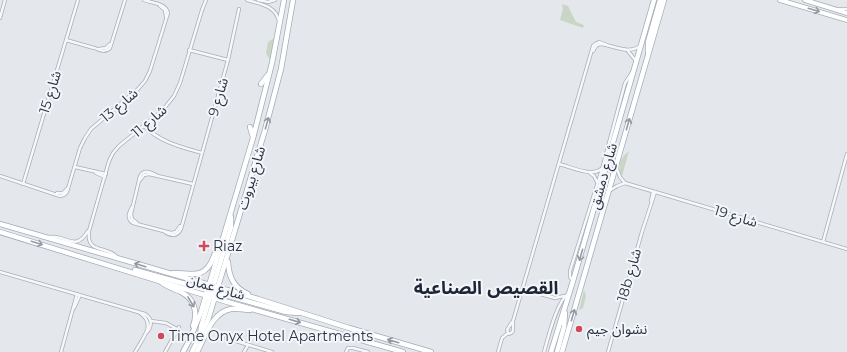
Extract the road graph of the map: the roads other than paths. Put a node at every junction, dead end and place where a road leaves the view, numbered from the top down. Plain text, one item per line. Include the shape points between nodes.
1 (5, 0) edge
2 (78, 0) edge
3 (125, 0) edge
4 (144, 0) edge
5 (203, 0) edge
6 (206, 0) edge
7 (247, 0) edge
8 (258, 0) edge
9 (275, 0) edge
10 (284, 0) edge
11 (294, 0) edge
12 (654, 0) edge
13 (780, 0) edge
14 (805, 0) edge
15 (663, 1) edge
16 (203, 7) junction
17 (239, 9) dead end
18 (835, 9) junction
19 (847, 9) edge
20 (1, 11) edge
21 (847, 13) edge
22 (0, 18) edge
23 (847, 20) edge
24 (280, 23) junction
25 (66, 40) junction
26 (641, 45) junction
27 (189, 49) junction
28 (628, 51) junction
29 (228, 60) junction
30 (636, 63) junction
31 (645, 65) junction
32 (634, 69) junction
33 (648, 73) dead end
34 (269, 74) junction
35 (261, 84) dead end
36 (145, 125) junction
37 (250, 127) dead end
38 (253, 138) junction
39 (202, 153) junction
40 (847, 154) edge
41 (559, 164) junction
42 (75, 167) junction
43 (616, 167) junction
44 (602, 169) junction
45 (590, 173) junction
46 (0, 176) edge
47 (105, 176) junction
48 (597, 183) junction
49 (625, 183) junction
50 (23, 184) junction
51 (193, 184) junction
52 (654, 192) junction
53 (608, 193) junction
54 (231, 214) junction
55 (0, 224) edge
56 (89, 231) junction
57 (0, 232) edge
58 (47, 238) junction
59 (223, 240) junction
60 (822, 242) junction
61 (847, 249) edge
62 (228, 257) junction
63 (117, 258) junction
64 (127, 270) junction
65 (0, 272) edge
66 (168, 274) junction
67 (160, 280) junction
68 (573, 281) junction
69 (522, 288) junction
70 (212, 291) junction
71 (569, 293) junction
72 (78, 295) junction
73 (564, 296) junction
74 (555, 298) junction
75 (258, 299) junction
76 (560, 306) junction
77 (565, 309) junction
78 (258, 310) junction
79 (138, 312) junction
80 (302, 313) junction
81 (151, 321) junction
82 (513, 321) junction
83 (146, 333) junction
84 (508, 333) junction
85 (226, 338) dead end
86 (190, 339) junction
87 (248, 345) junction
88 (551, 351) edge
89 (608, 351) edge
90 (61, 352) edge
91 (135, 352) edge
92 (165, 352) edge
93 (183, 352) edge
94 (192, 352) edge
95 (197, 352) edge
96 (244, 352) edge
97 (272, 352) edge
98 (346, 352) edge
99 (368, 352) edge
100 (403, 352) edge
101 (431, 352) edge
102 (498, 352) edge
103 (544, 352) edge
104 (557, 352) edge
105 (562, 352) edge

1 - 20 street
2 - 25 street, شارع 15
3 - 25 street via 110,48 103,51
4 - 42 street, شارع 13 via 158,4 166,11 150,71 138,89 91,129 82,143
5 - 16 street, شارع 11
6 - 16 street, شارع 11
7 - 24 street via 272,8
8 - 9 street
10 - 24 main road, شارع بيروت
62 -> 11 main road, شارع بيروت via 271,111
12 - 26 main road, شارع دمشق
13 -> 23 street
14 - 18 street
15 - 31 main road, شارع دمشق
16 - 27 street, شارع 11
17 - 29 street, شارع 9
18 - 19 street
18 - 21 street
20 - 22 street
24 - 34 main road, شارع بيروت
25 - 50 street, شارع 15
26 - 28 street
26 - 30 main road, شارع دمشق
27 - 29 street
27 - 36 street, شارع 11 via 174,96 165,108
28 - 30 street
28 - 41 street via 598,44 592,51
29 - 39 street, شارع 9
30 - 32 main road, شارع دمشق
31 - 33 main road
43 -> 31 main road, شارع دمشق
32 - 44 street via 625,82
32 -> 68 main road, شارع دمشق
34 - 35 main road
34 - 38 main road, شارع بيروت
36 - 39 street via 168,143
36 - 47 street, شارع 11 via 116,149
37 - 38 main road
38 - 54 main road, شارع بيروت
39 - 51 street, شارع 9
40 - 60 street
41 - 45 street
41 - 69 street
42 - 47 street
42 - 50 street, شارع 13 via 69,186 62,193
43 - 49 street
43 - 53 main road, شارع دمشق
44 - 45 street
44 - 48 street
45 - 48 street
46 - 50 street, شارع 13
47 - 56 street, شارع 11
48 - 68 street via 570,271
49 - 52 street, شارع 19
49 - 53 street
51 - 51 street, شارع 9 via 177,234 171,235 133,223 129,218 140,176 144,172
52 - 60 street, شارع 19
52 - 89 street, 18b شارع
105 -> 53 main road, شارع دمشق
54 - 59 main road, شارع بيروت
54 - 70 main road via 231,227
55 - 58 main road, شارع عمان
56 - 58 street via 83,239 74,242 54,237
56 - 63 street via 92,245 112,253
57 -> 64 main road, شارع عمان
58 - 63 main road, شارع عمان
59 - 66 main road via 210,265 202,272 191,275
59 - 70 main road, شارع بيروت
60 - 61 street, شارع 19
62 - 70 main road, شارع بيروت
62 - 75 main road via 229,273 234,284
66 -> 63 main road, شارع عمان
64 - 67 main road, شارع عمان
64 - 70 main road via 136,270
65 - 72 street
66 - 70 main road, شارع عمان
67 - 70 main road, شارع عمان
67 -> 86 main road via 167,287 185,294 193,304 195,315
68 - 71 main road, شارع دمشق
69 - 74 street
69 - 82 street
70 - 75 main road, شارع عمان
70 - 78 main road, شارع عمان
70 - 80 main road via 286,312
70 - 86 main road, شارع بيروت
70 - 94 main road via 200,337
71 - 73 street
71 - 77 main road, شارع دمشق
72 - 79 street
72 - 90 street
73 - 74 street
73 - 76 street
74 - 76 street
75 - 80 main road, شارع عمان
76 - 103 street
77 - 88 main road, شارع دمشق
77 - 104 main road
78 - 95 main road via 233,308 221,312 212,322
78 -> 100 main road, شارع عمان
79 - 81 street via 146,314
79 - 83 street via 148,322
101 -> 80 main road, شارع عمان
81 - 83 street
81 - 92 street via 178,328
82 - 84 street via 507,329
82 - 84 street via 512,332
83 - 91 street
84 - 102 street via 502,338
85 - 87 street
86 - 93 main road, شارع بيروت
87 - 96 street
87 - 97 street
98 - 99 street via 351,347

